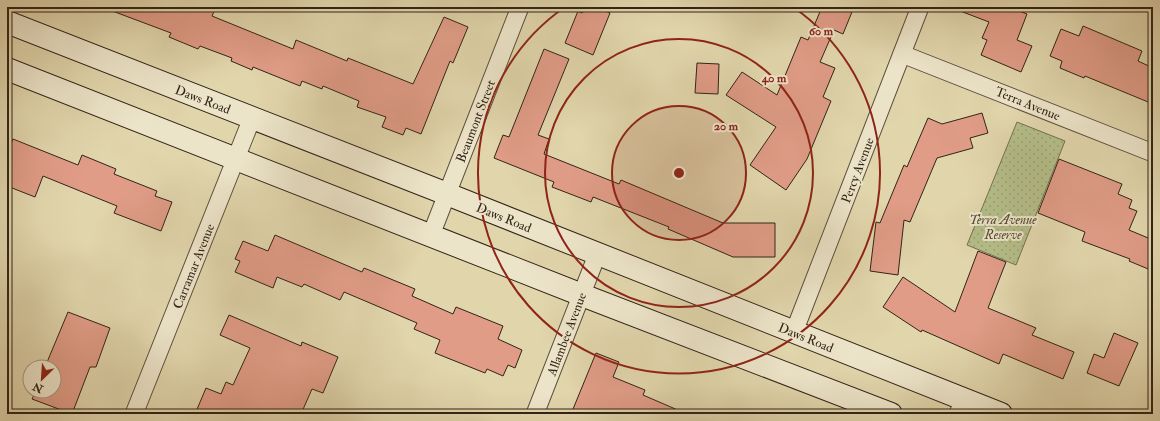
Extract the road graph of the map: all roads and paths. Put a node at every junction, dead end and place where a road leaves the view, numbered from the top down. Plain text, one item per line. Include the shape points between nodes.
1 (520, 7) edge
2 (920, 7) edge
3 (7, 22) edge
4 (902, 54) junction
5 (7, 69) edge
6 (252, 118) junction
7 (1153, 153) edge
8 (235, 158) junction
9 (447, 194) junction
10 (430, 235) junction
11 (597, 255) junction
12 (582, 295) junction
13 (794, 332) junction
14 (961, 407) edge
15 (134, 414) edge
16 (535, 414) edge
17 (891, 414) edge
18 (1001, 414) edge

1 - 9 street, Beaumont Street
2 - 4 street, Percy Avenue
3 - 6 main road, Daws Road
4 - 7 street, Terra Avenue
4 - 13 street, Percy Avenue
5 - 8 main road
6 - 8 street, Carramar Avenue
6 - 9 main road, Daws Road
8 - 10 main road
8 - 15 street, Carramar Avenue
9 - 10 street, Beaumont Street
9 - 11 main road, Daws Road
10 - 12 main road
11 - 12 street, Allambee Avenue
11 - 13 main road, Daws Road
12 - 16 street, Allambee Avenue
12 - 17 main road
13 - 14 main road, Daws Road
14 - 18 main road, Daws Road

